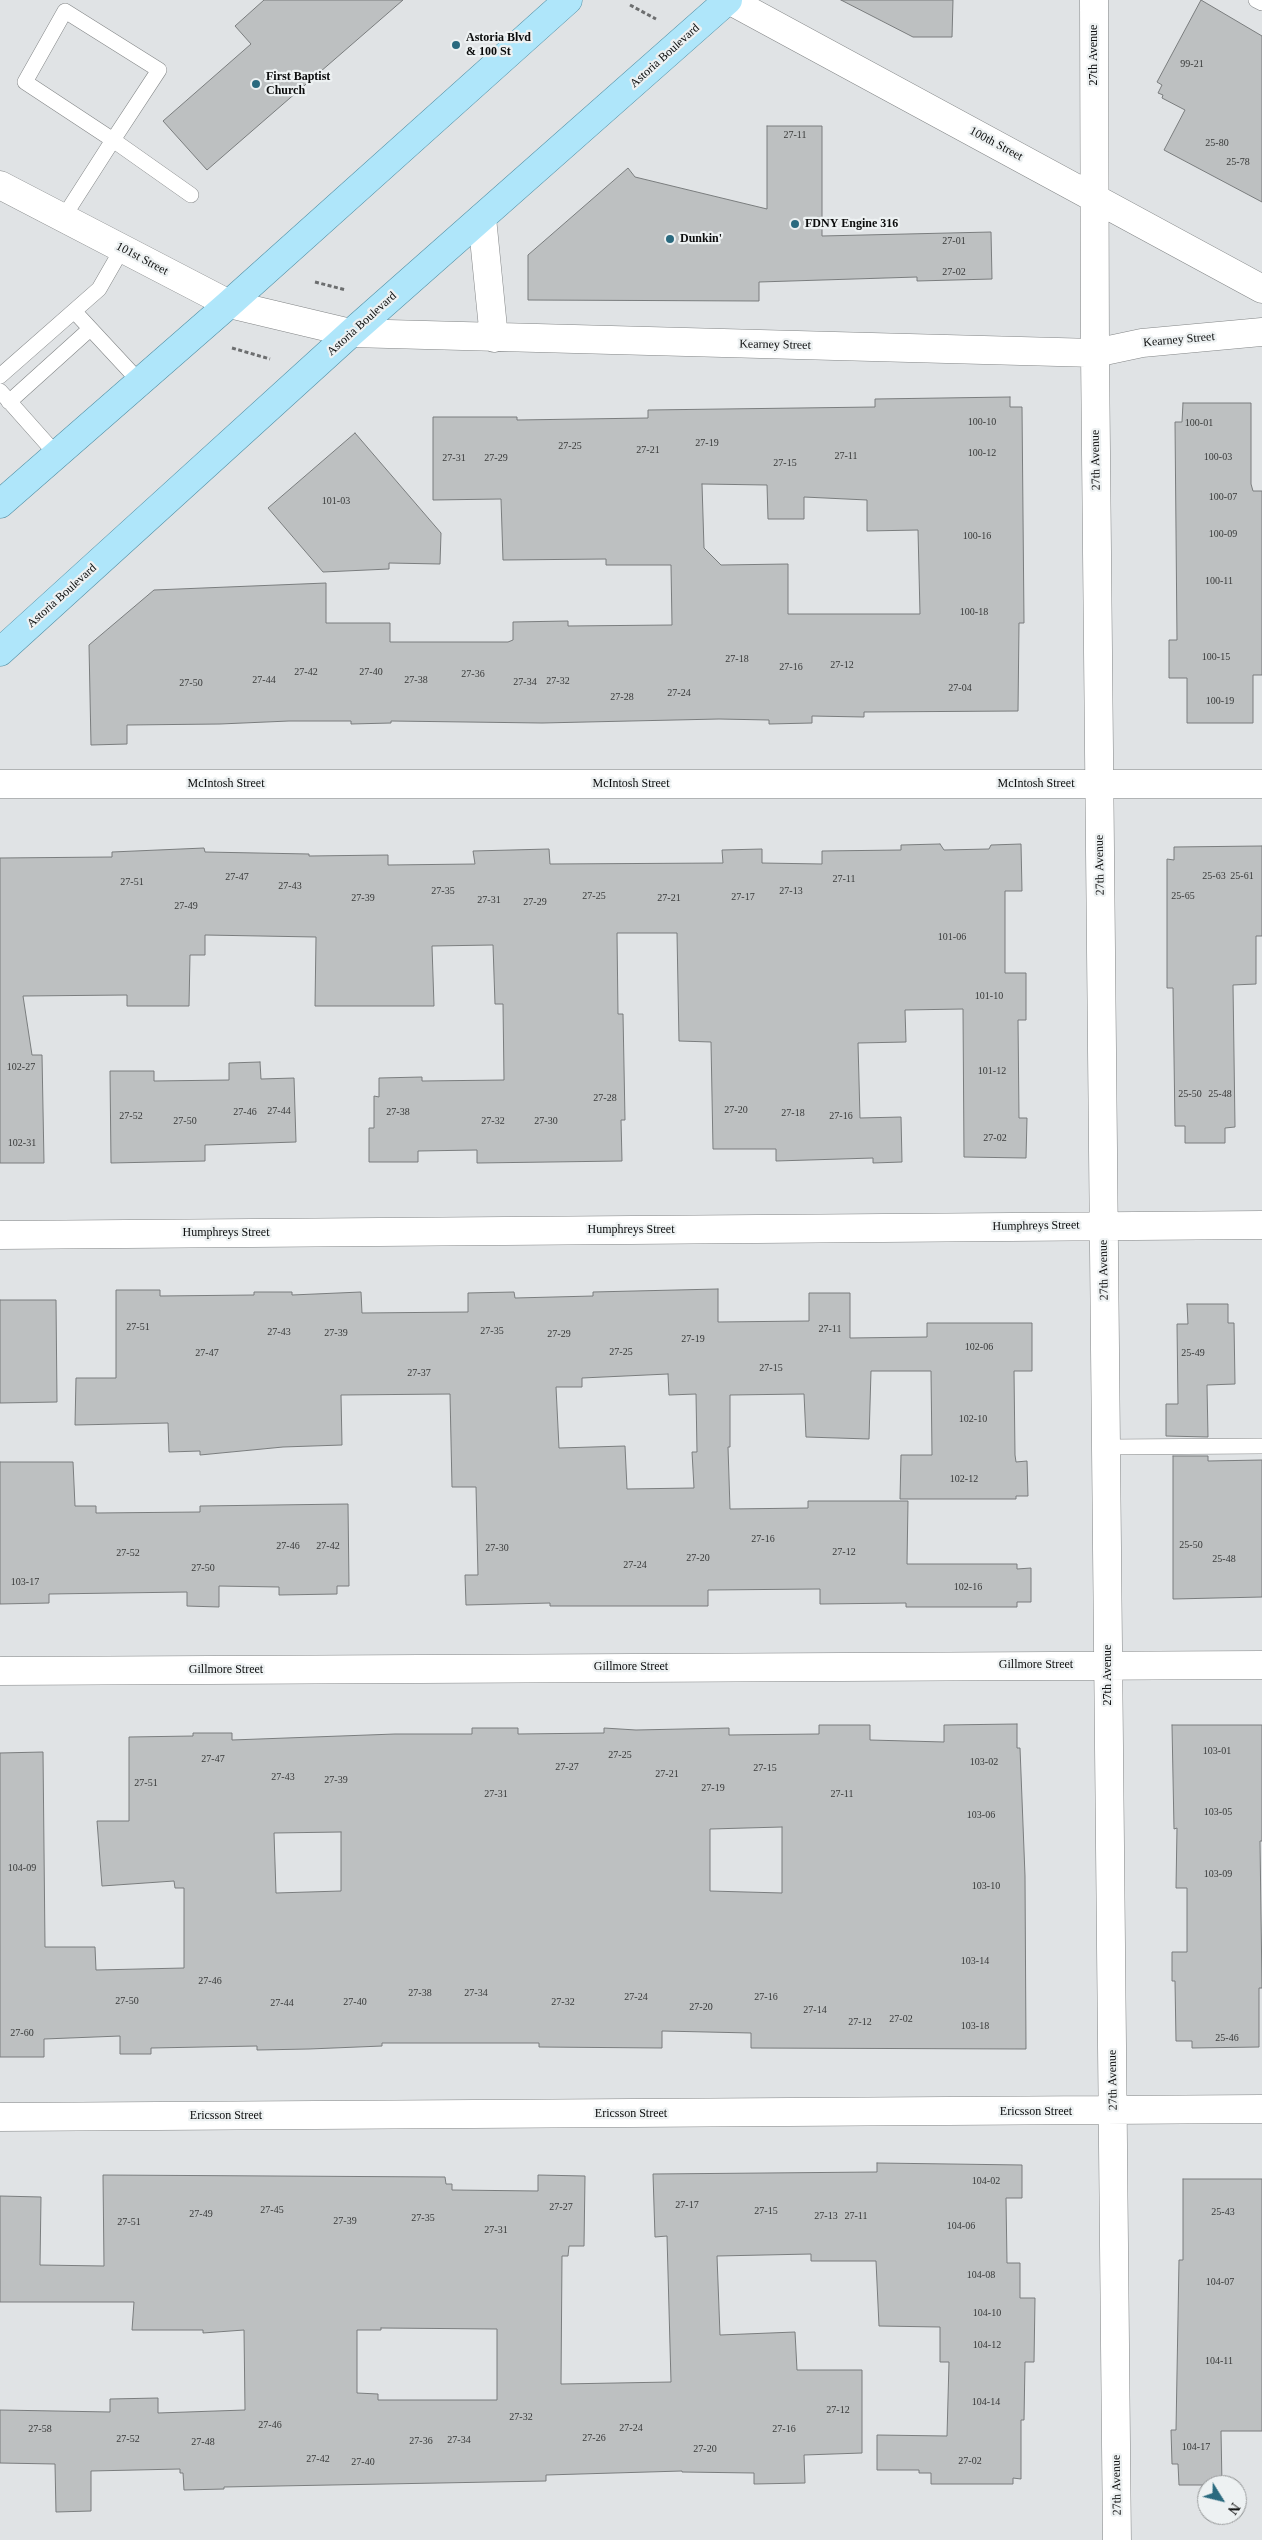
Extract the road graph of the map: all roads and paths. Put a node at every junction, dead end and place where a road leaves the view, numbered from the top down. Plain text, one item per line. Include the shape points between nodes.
1 (568, 0) edge
2 (728, 0) edge
3 (1094, 0) edge
4 (1256, 0) edge
5 (1262, 3) edge
6 (630, 5) dead end
7 (658, 20) dead end
8 (113, 140) junction
9 (0, 185) edge
10 (191, 195) dead end
11 (1093, 197) junction
12 (64, 218) junction
13 (482, 218) junction
14 (122, 249) junction
15 (315, 282) dead end
16 (1262, 289) edge
17 (346, 290) dead end
18 (229, 304) junction
19 (74, 311) junction
20 (289, 320) joint
21 (90, 329) junction
22 (1262, 332) edge
23 (351, 334) junction
24 (494, 338) junction
25 (232, 348) dead end
26 (1095, 353) junction
27 (272, 360) dead end
28 (0, 376) edge
29 (140, 381) junction
30 (5, 396) edge
31 (56, 454) junction
32 (0, 504) edge
33 (0, 652) edge
34 (0, 784) edge
35 (1099, 784) junction
36 (1262, 784) edge
37 (1262, 1225) edge
38 (1104, 1226) junction
39 (0, 1235) edge
40 (1262, 1446) edge
41 (1106, 1447) junction
42 (1108, 1665) junction
43 (1262, 1665) edge
44 (0, 1671) edge
45 (1262, 2109) edge
46 (1113, 2111) junction
47 (0, 2117) edge
48 (1117, 2540) edge

1 - 18 main road
2 - 11 street, 100th Street
2 - 13 main road, Astoria Boulevard
3 - 11 street, 27th Avenue
4 - 5 lane
6 - 7 path
8 - 8 lane via 159,70 65,11 26,82
8 - 10 lane
8 - 12 lane
9 - 12 street, 101st Street
11 - 16 street, 100th Street
11 - 26 street, 27th Avenue
12 - 14 street, 101st Street
13 - 23 main road, Astoria Boulevard
13 - 24 street
14 - 18 street, 101st Street
14 - 19 lane via 99,289
15 - 17 path
18 - 20 street, 101st Street
18 - 29 main road
19 - 21 lane
19 - 28 lane
20 - 23 street, Kearney Street
21 - 29 lane
21 - 30 lane
22 - 26 street, Kearney Street via 1142,343
23 - 24 street, Kearney Street
23 - 33 main road, Astoria Boulevard
24 - 26 street, Kearney Street
25 - 27 path
26 - 35 street, 27th Avenue
29 - 31 main road
30 - 31 lane
31 - 32 main road
34 - 35 street, McIntosh Street
35 - 36 street, McIntosh Street
35 - 38 street, 27th Avenue
37 - 38 street, Humphreys Street
38 - 39 street, Humphreys Street
38 - 41 street, 27th Avenue
40 - 41 lane
41 - 42 street, 27th Avenue
42 - 43 street, Gillmore Street
42 - 44 street, Gillmore Street
42 - 46 street, 27th Avenue
45 - 46 street, Ericsson Street
46 - 47 street, Ericsson Street
46 - 48 street, 27th Avenue

